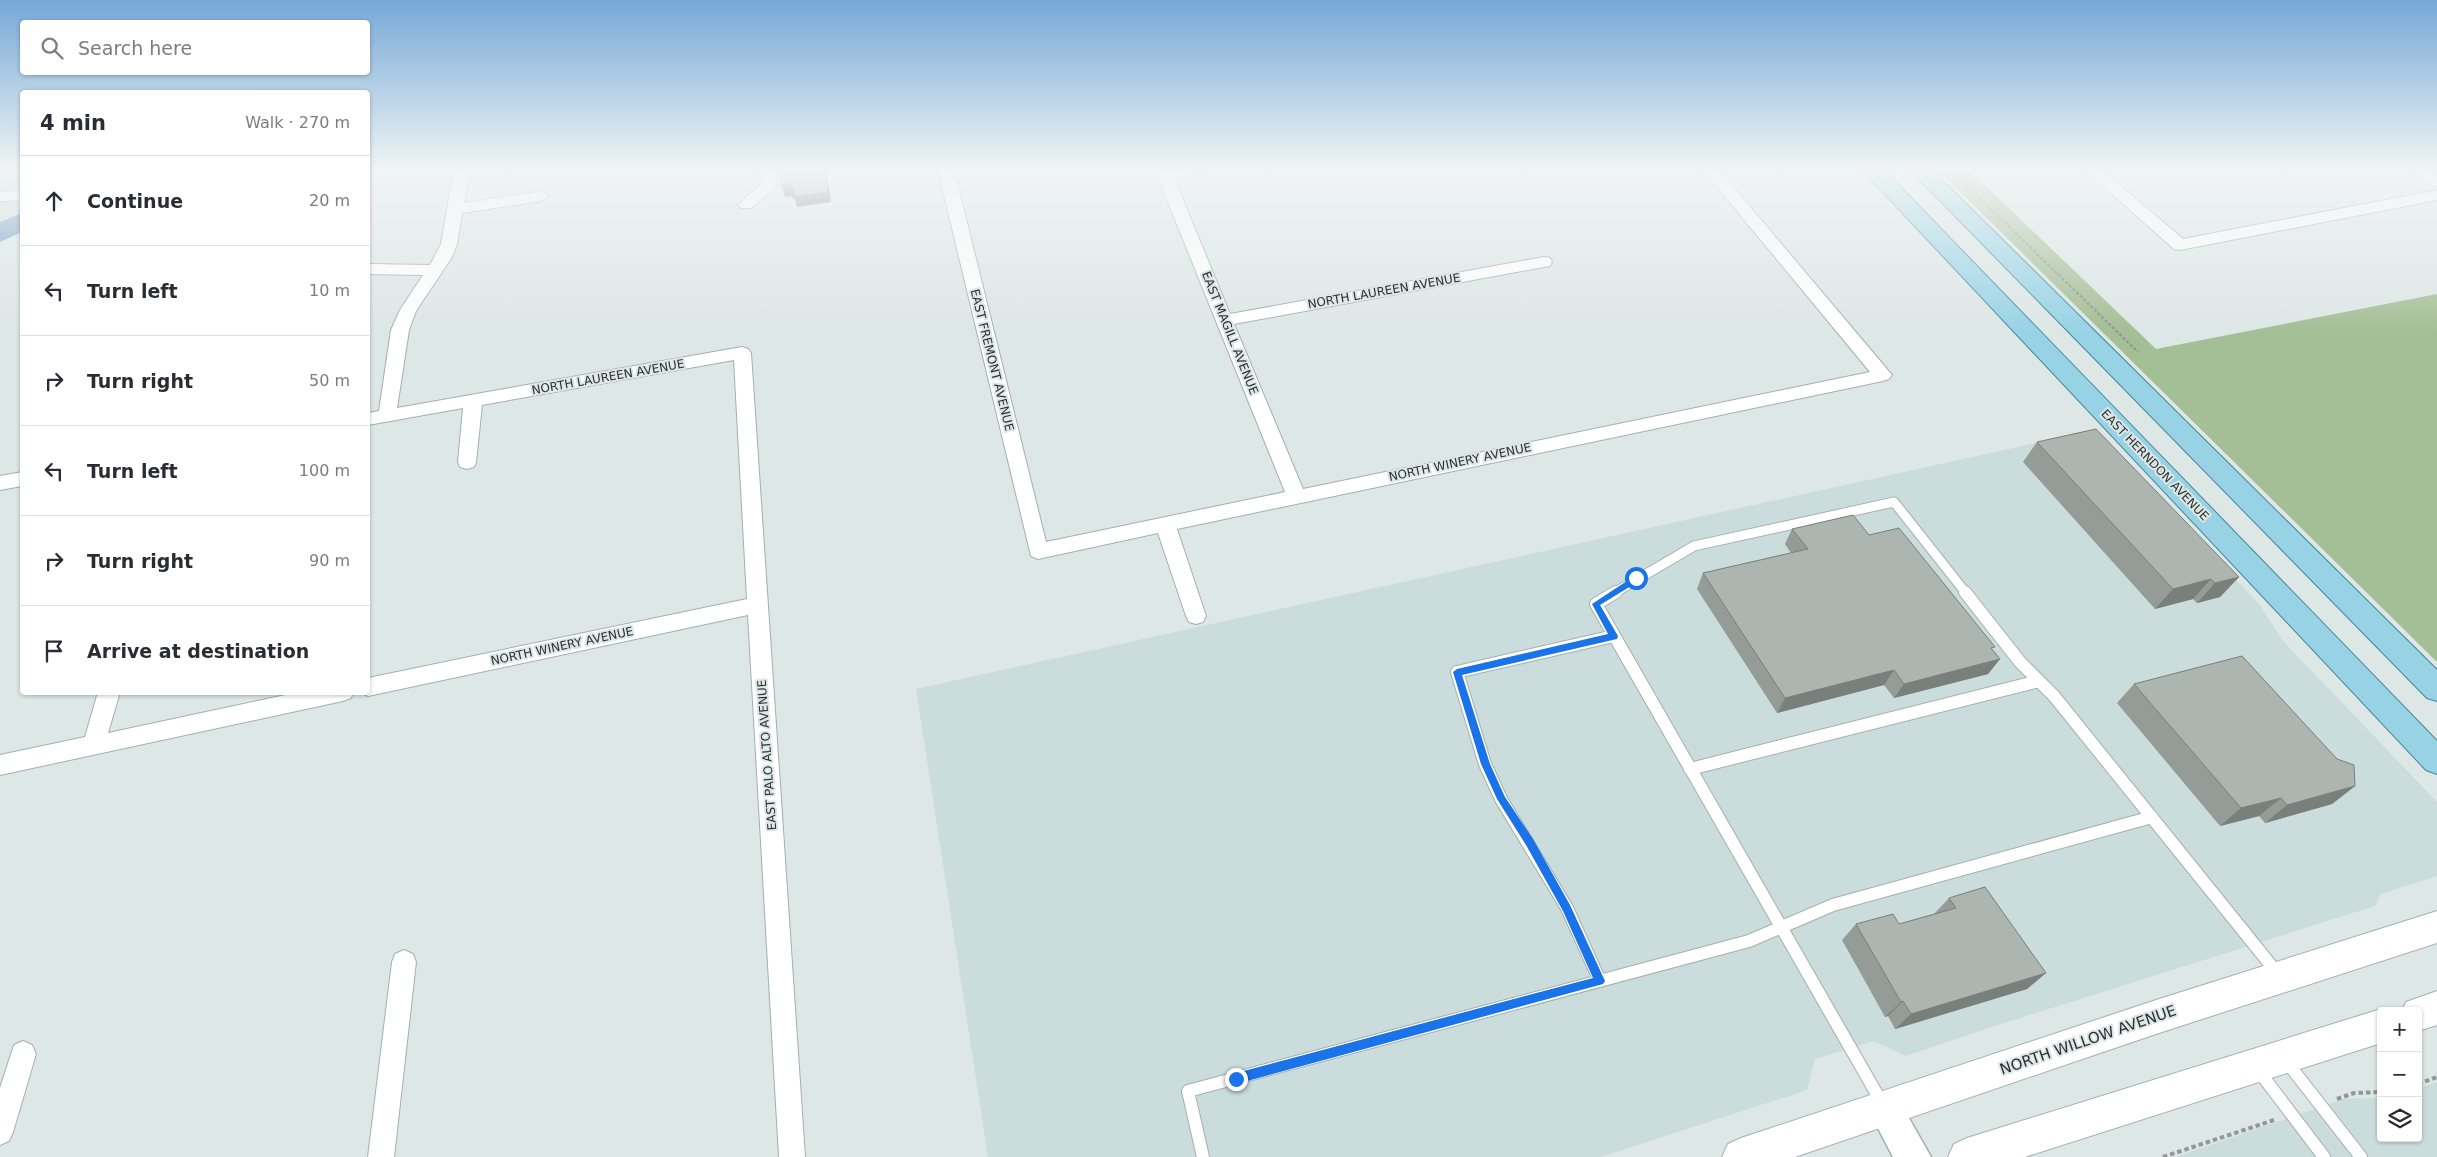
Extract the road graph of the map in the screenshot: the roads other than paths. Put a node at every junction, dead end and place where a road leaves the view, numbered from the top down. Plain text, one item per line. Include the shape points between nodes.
1 (453, 224) edge
2 (959, 224) edge
3 (1185, 224) edge
4 (1756, 224) edge
5 (1924, 224) edge
6 (1974, 224) edge
7 (2156, 224) edge
8 (2288, 224) edge
9 (1544, 262) dead end
10 (370, 269) edge
11 (435, 270) junction
12 (1224, 320) junction
13 (742, 353) joint
14 (473, 401) junction
15 (387, 416) junction
16 (370, 419) edge
17 (467, 462) dead end
18 (20, 479) edge
19 (0, 483) edge
20 (1296, 496) junction
21 (1165, 524) junction
22 (1038, 551) joint
23 (757, 605) junction
24 (1196, 616) dead end
25 (1614, 636) junction
26 (2039, 681) junction
27 (370, 687) edge
28 (2437, 689) edge
29 (108, 695) edge
30 (329, 695) edge
31 (94, 745) junction
32 (2437, 761) edge
33 (0, 765) edge
34 (1690, 769) junction
35 (2152, 817) junction
36 (2437, 927) edge
37 (1782, 928) junction
38 (404, 962) dead end
39 (2280, 977) junction
40 (1600, 981) junction
41 (2437, 1008) edge
42 (2422, 1013) edge
43 (2377, 1027) edge
44 (23, 1054) dead end
45 (2268, 1061) junction
46 (1885, 1109) junction
47 (0, 1132) edge
48 (381, 1157) edge
49 (792, 1157) edge
50 (1202, 1157) edge
51 (1741, 1157) edge
52 (1913, 1157) edge
53 (1967, 1157) edge
54 (2324, 1157) edge
55 (2361, 1157) edge

1 - 11 street via 449,244
2 - 22 street, EAST FREMONT AVENUE
3 - 12 street, EAST MAGILL AVENUE
4 - 20 street, NORTH WINERY AVENUE via 1883,375
5 - 32 main road, EAST HERNDON AVENUE
6 - 28 main road
7 - 8 street via 2180,245
9 - 12 street, NORTH LAUREEN AVENUE
10 - 11 street
11 - 15 street via 415,297 400,330
12 - 20 street, EAST MAGILL AVENUE
13 - 14 street, NORTH LAUREEN AVENUE
13 - 23 street, EAST PALO ALTO AVENUE
14 - 15 street, NORTH LAUREEN AVENUE
14 - 17 street
15 - 16 street, NORTH LAUREEN AVENUE
18 - 19 street
20 - 21 street, NORTH WINERY AVENUE
21 - 22 street, NORTH WINERY AVENUE
21 - 24 street
23 - 27 street, NORTH WINERY AVENUE
23 - 49 street, EAST PALO ALTO AVENUE
25 - 26 lane via 1596,604 1694,546 1894,502 2020,662
25 - 34 lane
25 - 40 lane via 1457,672 1485,764 1501,799 1567,908
26 - 34 lane
26 - 35 lane
29 - 31 street
30 - 31 street
31 - 33 street
34 - 37 lane
35 - 37 lane via 1833,905
35 - 39 lane
36 - 39 main road, NORTH WILLOW AVENUE
37 - 40 lane via 1749,941
37 - 46 lane
38 - 48 street
39 - 46 main road, NORTH WILLOW AVENUE
40 - 50 lane via 1188,1091
41 - 42 main road
43 - 45 main road
44 - 47 street
45 - 53 main road
45 - 54 lane via 2292,1114
45 - 55 lane via 2320,1105
46 - 51 main road, NORTH WILLOW AVENUE
46 - 52 street

